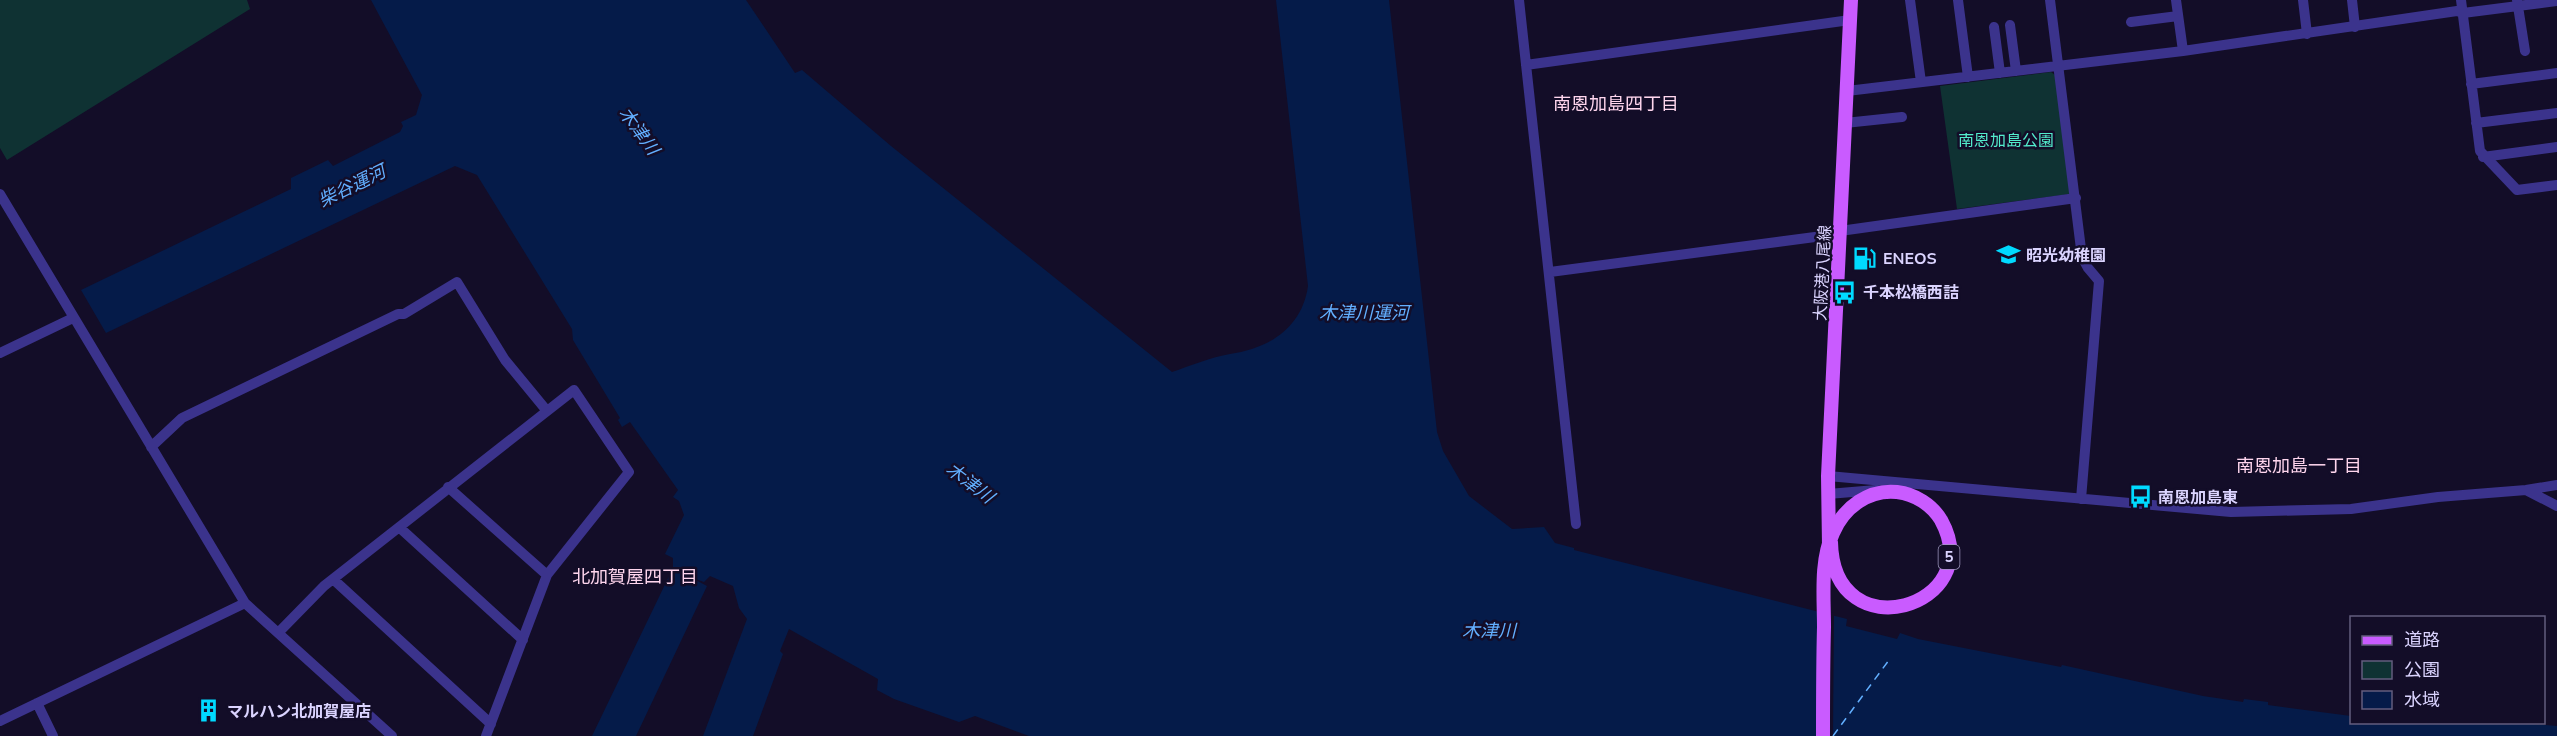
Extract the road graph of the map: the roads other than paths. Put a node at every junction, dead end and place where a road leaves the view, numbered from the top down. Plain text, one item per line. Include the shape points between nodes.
1 (1519, 0) edge
2 (1851, 0) edge
3 (1910, 0) edge
4 (1958, 0) edge
5 (2050, 0) edge
6 (2175, 0) edge
7 (2303, 0) edge
8 (2352, 0) edge
9 (2461, 0) edge
10 (2557, 1) edge
11 (2518, 3) edge
12 (2463, 13) junction
13 (2178, 16) junction
14 (1850, 20) junction
15 (2131, 22) dead end
16 (2010, 25) dead end
17 (1994, 27) dead end
18 (2355, 27) junction
19 (2307, 34) junction
20 (2183, 51) junction
21 (2524, 51) dead end
22 (1526, 65) junction
23 (2060, 66) junction
24 (2016, 71) junction
25 (2000, 73) junction
26 (2557, 73) edge
27 (1968, 76) junction
28 (1921, 82) junction
29 (2471, 84) junction
30 (1847, 91) junction
31 (2557, 113) edge
32 (1902, 117) dead end
33 (1845, 123) junction
34 (2476, 123) junction
35 (2557, 147) edge
36 (2483, 157) junction
37 (2557, 185) edge
38 (0, 194) edge
39 (2076, 198) junction
40 (1840, 231) junction
41 (1550, 272) junction
42 (73, 318) junction
43 (0, 353) edge
44 (547, 411) junction
45 (151, 447) junction
46 (1828, 476) junction
47 (1945, 485) junction
48 (2557, 485) edge
49 (448, 487) junction
50 (2526, 490) junction
51 (1828, 494) junction
52 (2081, 499) junction
53 (2557, 506) edge
54 (1576, 524) dead end
55 (400, 528) junction
56 (547, 574) junction
57 (334, 580) junction
58 (244, 603) junction
59 (279, 632) junction
60 (523, 640) junction
61 (37, 703) junction
62 (0, 721) edge
63 (491, 724) junction
64 (53, 736) edge
65 (392, 736) edge
66 (486, 736) edge
67 (1823, 736) edge

1 - 22 street
2 - 14 main road, 大阪港八尾線 / 5
3 - 28 street
4 - 27 street
5 - 23 street
6 - 13 street
7 - 19 street
8 - 18 street
9 - 12 street
10 - 11 street
11 - 12 street
11 - 21 street
12 - 18 street
12 - 29 street
13 - 15 street
13 - 20 street
14 - 22 street
14 - 30 main road, 大阪港八尾線 / 5
16 - 24 street
17 - 25 street
18 - 19 street
19 - 20 street
20 - 23 street
22 - 41 street
23 - 24 street
23 - 39 street
24 - 25 street
25 - 27 street
26 - 29 street
27 - 28 street
28 - 30 street
29 - 34 street
30 - 33 main road, 大阪港八尾線 / 5
31 - 34 street
32 - 33 street
33 - 40 main road, 大阪港八尾線 / 5
34 - 36 street
35 - 36 street
36 - 37 street via 2517,190
38 - 42 street
39 - 40 street
39 - 52 street via 2082,257 2099,281
40 - 41 street
40 - 46 main road, 大阪港八尾線 / 5
41 - 54 street
42 - 43 street
42 - 45 street
44 - 45 street via 505,360 457,282 404,314 182,418
44 - 49 street
44 - 56 street via 574,390 628,472
45 - 58 street
46 - 47 street
46 - 51 main road, 大阪港八尾線 / 5
47 - 51 street
47 - 52 street
48 - 50 street
49 - 55 street
49 - 56 street
50 - 52 street via 2351,509 2231,512
50 - 53 street
51 - 67 main road, 大阪港八尾線 / 5, bridge via 1828,542 1830,551 1833,561 1839,576 1863,601 1880,607 1904,606 1920,600 1930,592 1946,566 1948,553 1947,537 1934,512 1922,501 1909,496 1897,492 1880,493 1867,497 1851,508 1834,532 1832,557 1833,562 1838,576 1844,585 1863,602 1875,606 1887,608 1898,608 1915,603 1931,593 1945,572 1949,552 1946,531 1938,515 1926,504 1909,495 1901,493 1892,492 1880,493 1871,495 1863,499 1854,504 1842,517 1832,535 1830,542 1828,550 1824,583
55 - 57 street
55 - 60 street
56 - 60 street
57 - 59 street
57 - 63 street
58 - 59 street
58 - 61 street
59 - 65 street
60 - 63 street
61 - 62 street
61 - 64 street
63 - 66 street

